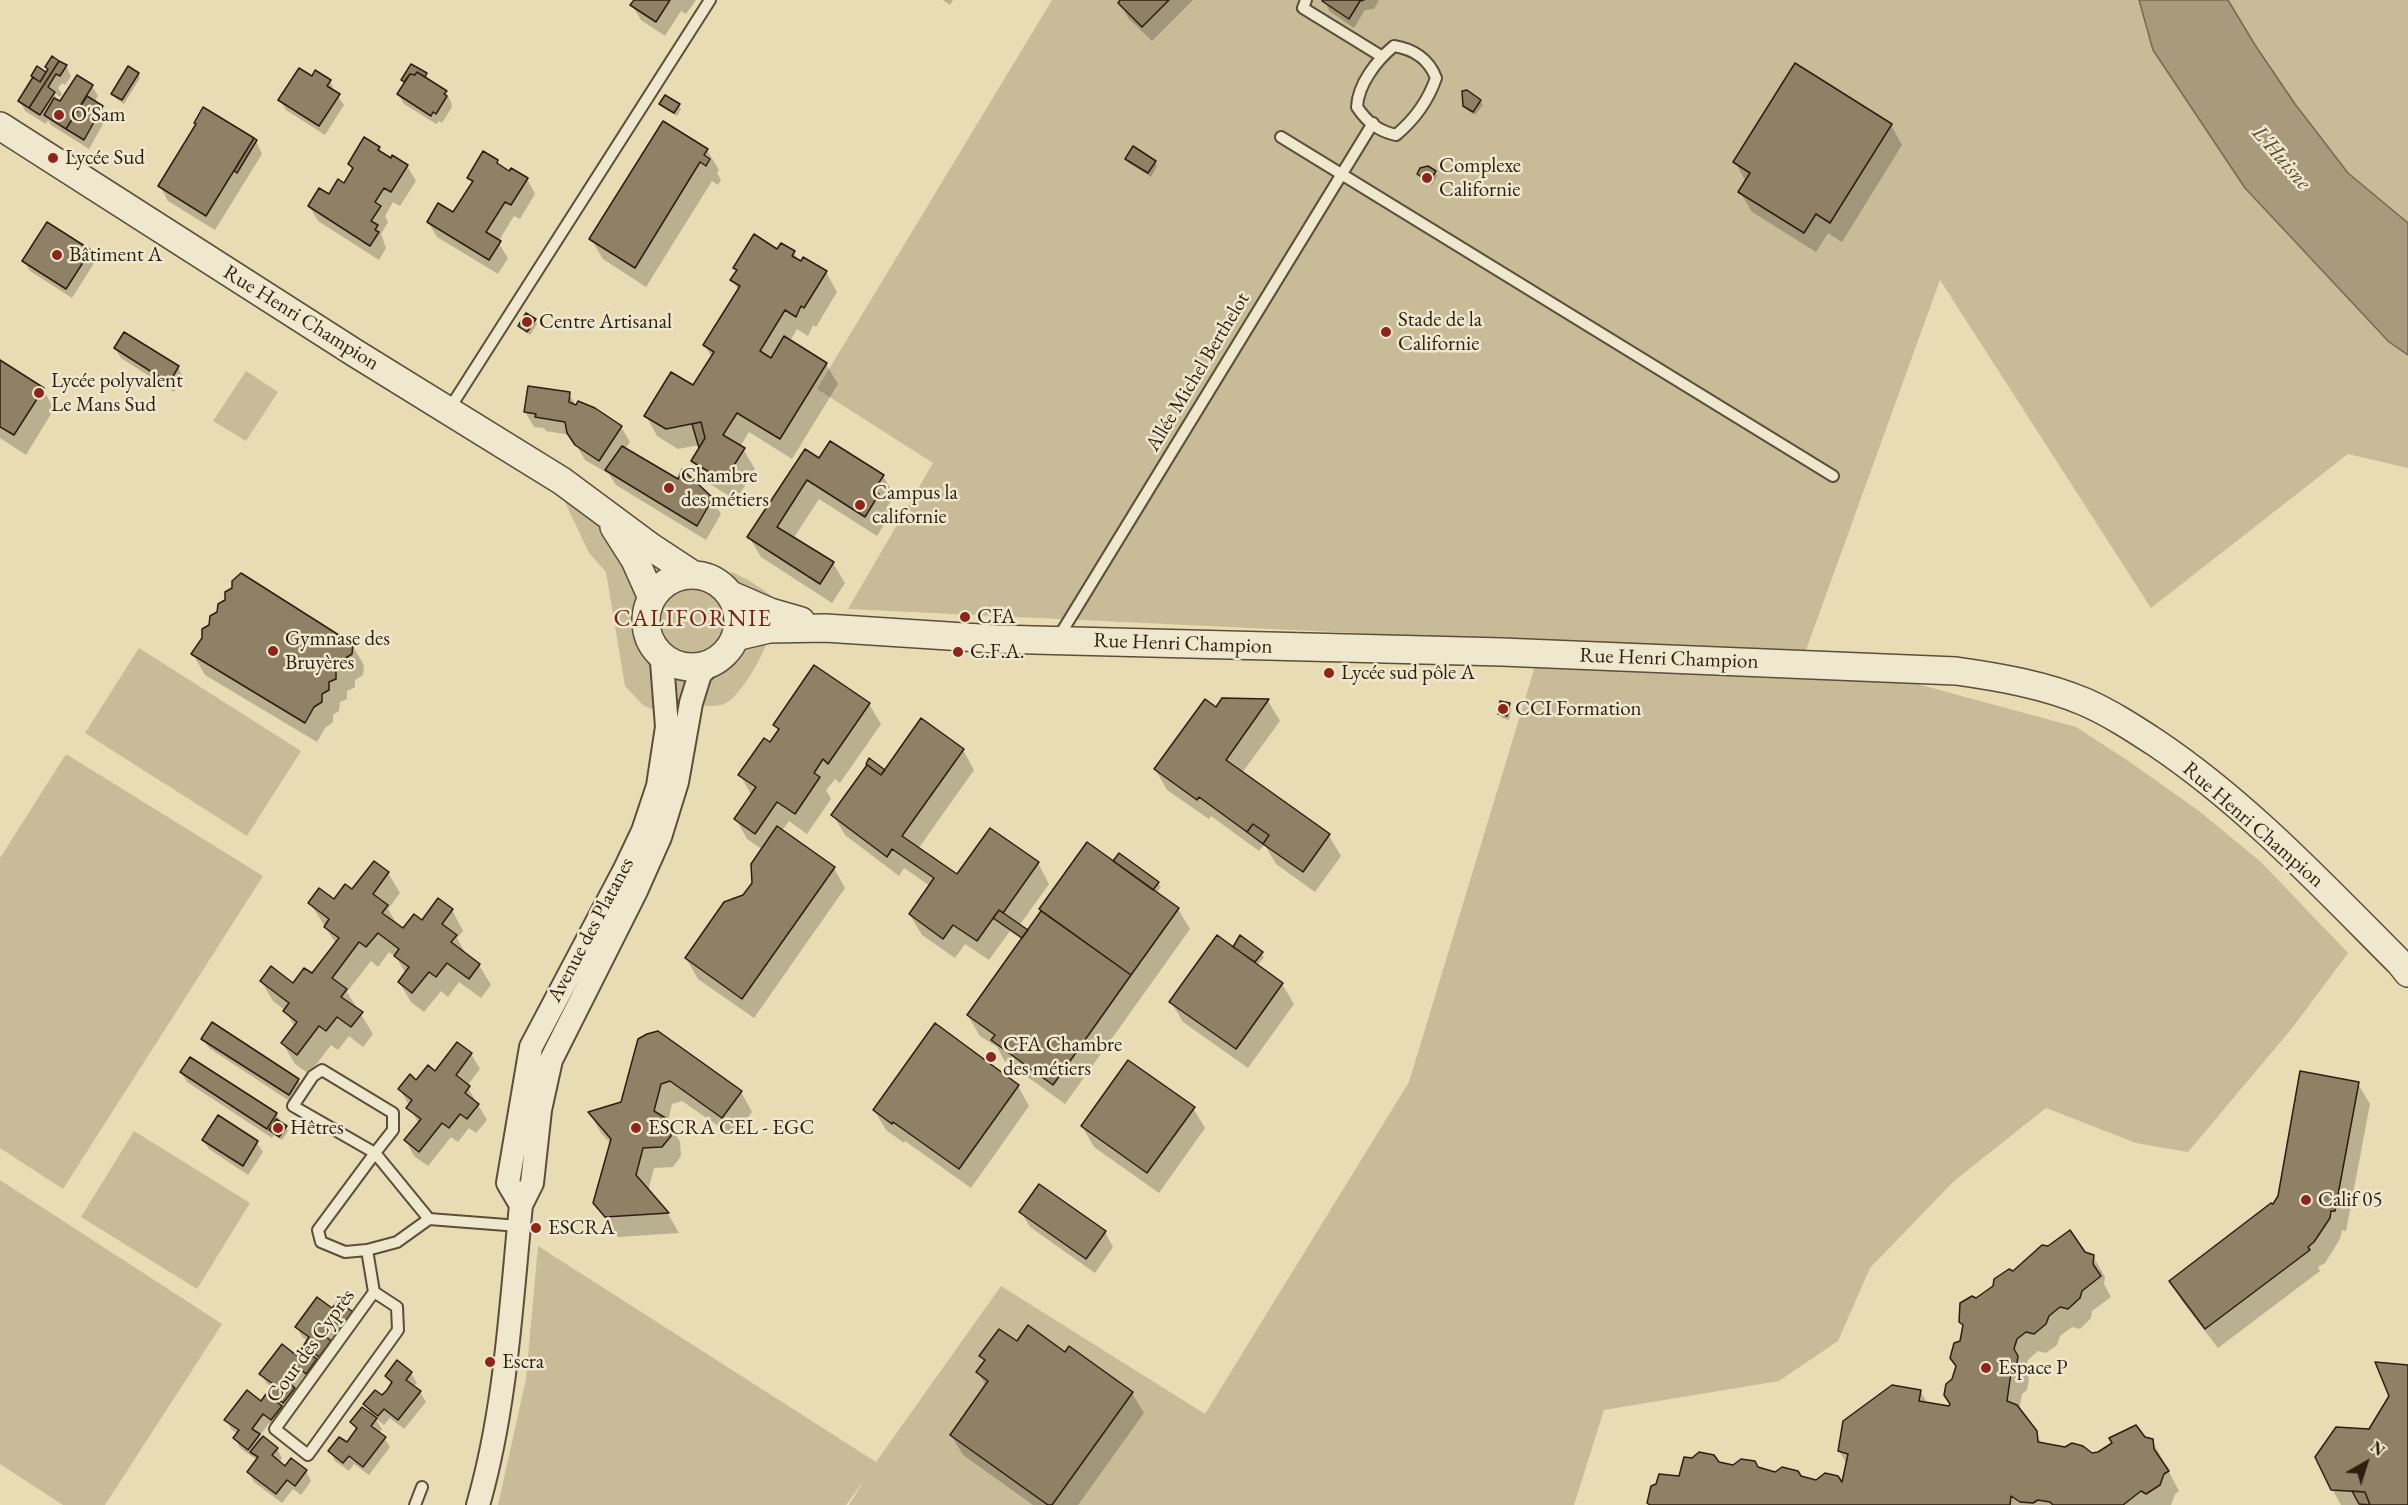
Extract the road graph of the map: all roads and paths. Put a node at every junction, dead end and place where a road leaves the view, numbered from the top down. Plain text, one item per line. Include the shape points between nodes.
1 (710, 0) edge
2 (1306, 0) edge
3 (1381, 56) junction
4 (1373, 124) junction
5 (0, 126) edge
6 (1281, 137) dead end
7 (1342, 173) junction
8 (448, 411) junction
9 (1833, 476) dead end
10 (603, 510) junction
11 (692, 574) junction
12 (730, 595) junction
13 (652, 598) junction
14 (825, 628) junction
15 (735, 637) junction
16 (1056, 640) junction
17 (658, 652) junction
18 (711, 663) junction
19 (2408, 973) edge
20 (375, 1153) junction
21 (520, 1216) junction
22 (429, 1219) junction
23 (367, 1250) junction
24 (374, 1292) junction
25 (422, 1487) dead end
26 (416, 1505) edge
27 (478, 1505) edge

1 - 8 lane
2 - 3 lane via 1303,8
3 - 4 lane via 1358,96 1357,107
3 - 4 lane via 1394,46 1408,48 1432,66 1436,78 1420,109 1396,135
4 - 7 lane, Allée Michel Berthelot
5 - 8 street, Rue Henri Champion
6 - 7 lane
7 - 9 lane
7 - 16 lane, Allée Michel Berthelot
8 - 10 street, Rue Henri Champion
10 - 11 street, Rue Henri Champion
10 - 13 street, Rue Henri Champion via 635,560
11 - 12 street via 716,581
11 - 13 street via 670,580
12 - 14 street, Rue Henri Champion
12 - 15 street via 738,615
13 - 17 street via 646,628
14 - 15 street, Rue Henri Champion via 770,629
14 - 16 street, Rue Henri Champion
15 - 18 street via 725,653
16 - 19 street, Rue Henri Champion via 1539,653 1956,670 2006,678 2084,702 2125,723 2179,760 2217,788 2310,872
17 - 18 street via 682,666
17 - 21 street, Avenue des Platanes via 667,727 658,786 625,869 531,1047 508,1183
18 - 21 street, Avenue des Platanes via 700,674 691,703 677,782 660,837 551,1060 540,1110 532,1183
20 - 20 lane via 393,1130 393,1113 322,1071 313,1076 293,1106
20 - 22 lane
20 - 23 lane via 318,1230 321,1242 337,1249
21 - 22 lane
21 - 27 street, Avenue des Platanes via 500,1401
22 - 23 lane via 397,1242
23 - 24 lane, Cour des Cyprès
24 - 24 lane, Cour des Cyprès via 275,1429 308,1455 398,1330 397,1307
25 - 26 lane

